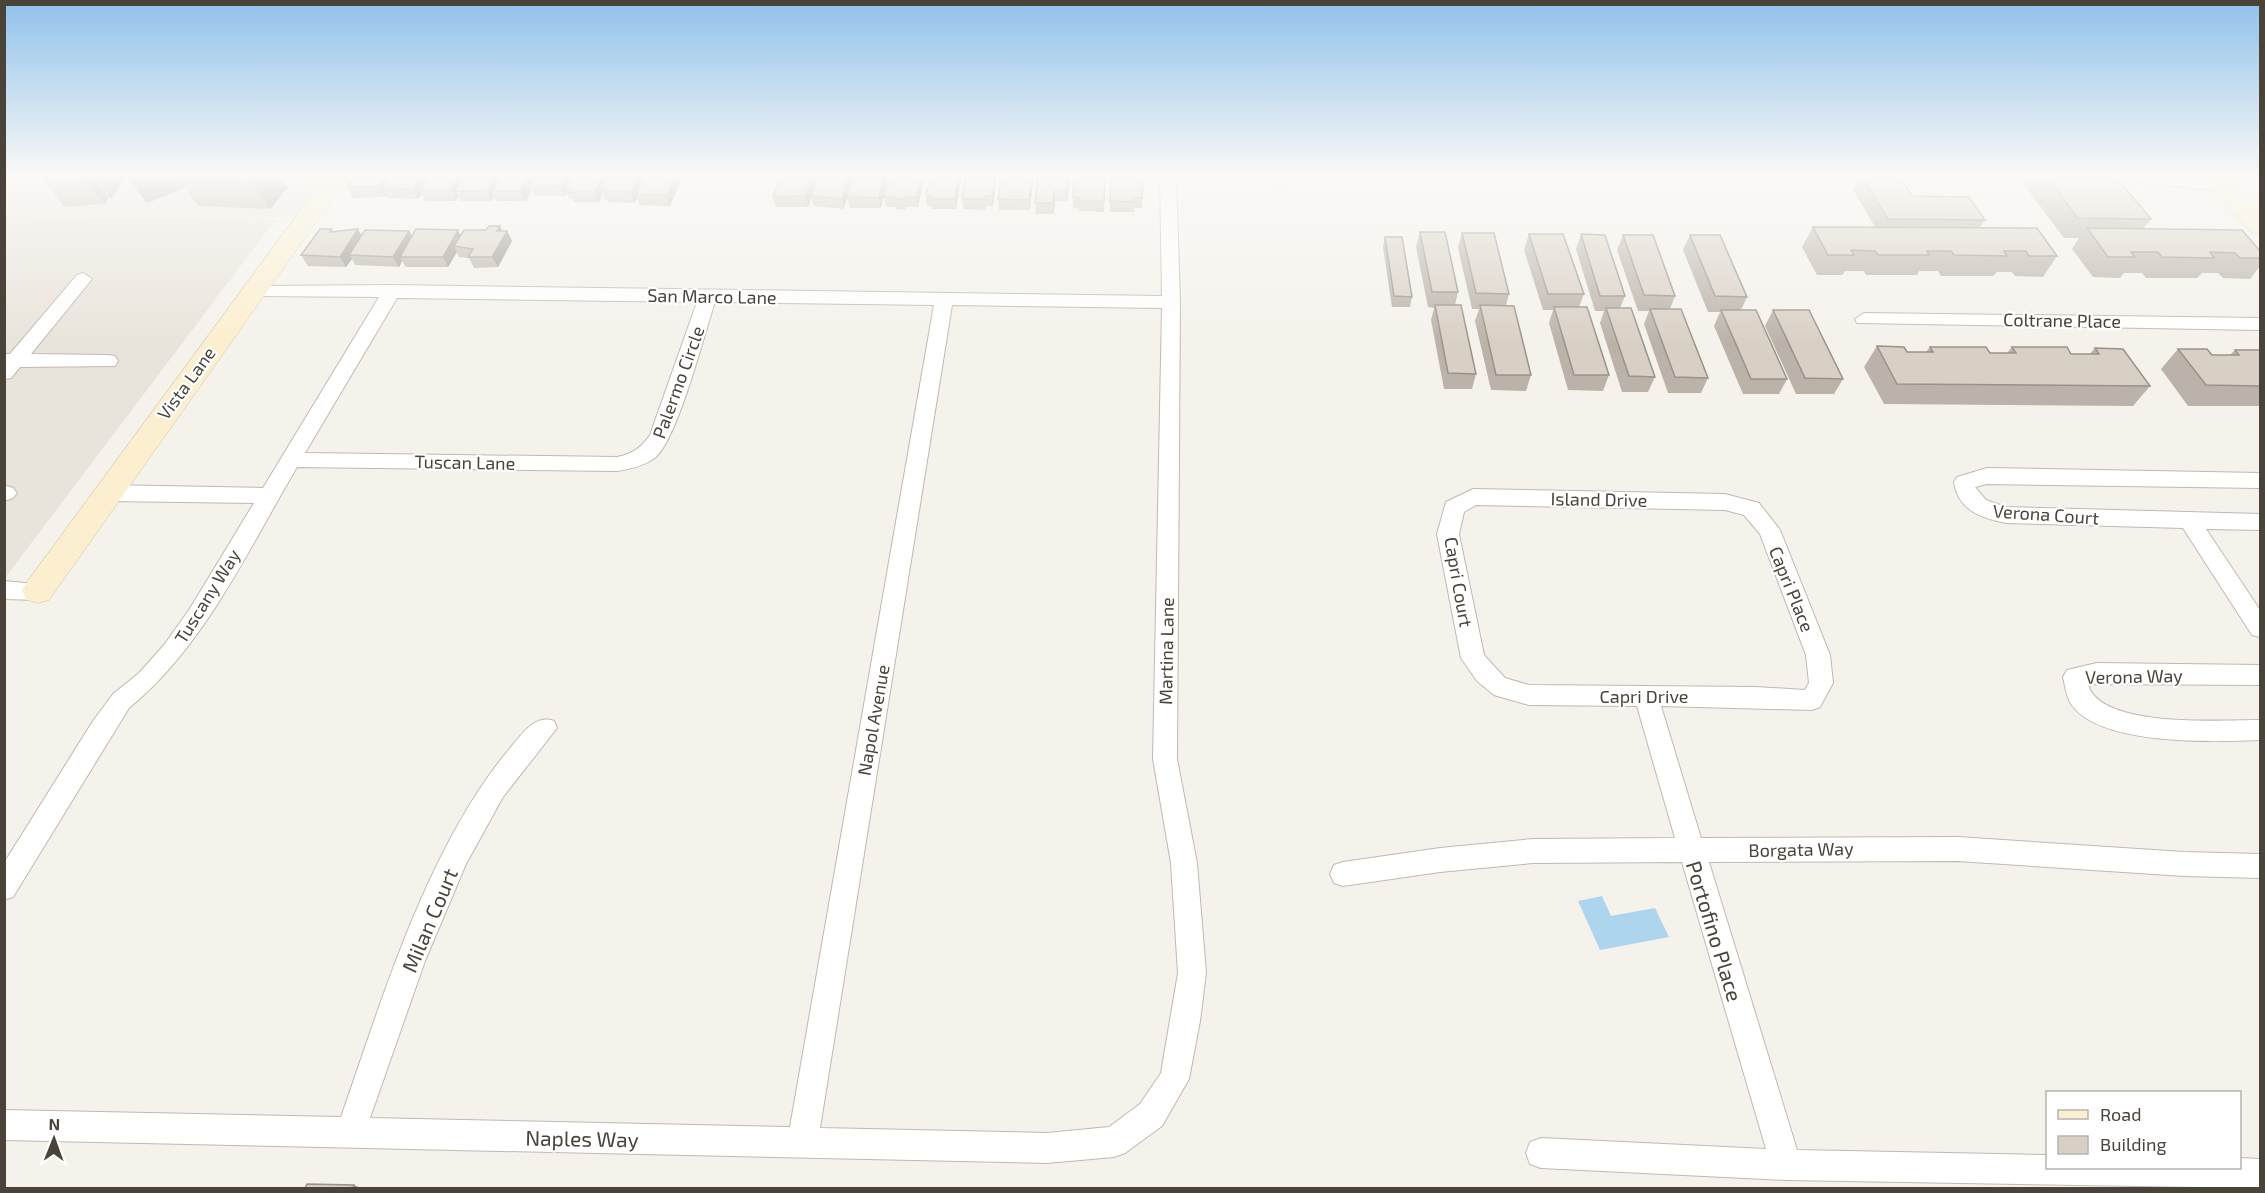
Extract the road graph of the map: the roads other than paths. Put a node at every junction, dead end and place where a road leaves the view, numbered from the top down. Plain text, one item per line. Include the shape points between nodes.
1 (295, 233) edge
2 (1169, 233) edge
3 (83, 279) dead end
4 (253, 290) junction
5 (392, 291) junction
6 (708, 296) junction
7 (944, 298) junction
8 (1171, 302) junction
9 (1864, 319) dead end
10 (2260, 324) edge
11 (108, 361) dead end
12 (8, 364) edge
13 (291, 460) junction
14 (638, 461) joint
15 (2260, 480) edge
16 (107, 493) junction
17 (269, 496) junction
18 (1473, 497) joint
19 (1725, 502) joint
20 (2190, 521) junction
21 (2260, 522) edge
22 (4, 590) edge
23 (38, 591) joint
24 (2260, 628) edge
25 (1483, 674) joint
26 (2260, 675) edge
27 (1646, 697) junction
28 (1812, 700) joint
29 (545, 728) dead end
30 (2260, 730) edge
31 (1691, 851) junction
32 (2260, 866) edge
33 (1343, 874) dead end
34 (4, 888) edge
35 (1151, 1115) joint
36 (4, 1125) edge
37 (350, 1133) junction
38 (802, 1143) junction
39 (1541, 1154) dead end
40 (1786, 1165) junction
41 (2260, 1174) edge

1 - 4 street, Vista Lane
2 - 8 street, Martina Lane
3 - 12 street
4 - 5 street, San Marco Lane
4 - 16 street, Vista Lane
5 - 6 street, San Marco Lane
5 - 13 street, Tuscany Way
6 - 7 street, San Marco Lane
6 - 14 street, Palermo Circle via 660,437 650,453
7 - 8 street, San Marco Lane
7 - 38 street, Napol Avenue
8 - 35 street, Martina Lane via 1165,759 1184,863 1192,973 1173,1079
9 - 10 street, Coltrane Place
11 - 12 street
13 - 14 street, Tuscan Lane via 617,464
13 - 17 street, Tuscany Way
15 - 20 street, Verona Court via 1987,476 1965,482 1976,505 1996,513
16 - 17 street
16 - 23 street, Vista Lane
17 - 34 street, Tuscany Way via 172,652 121,701 102,728
18 - 19 street, Island Drive
18 - 25 street, Capri Court via 1454,508 1448,534 1473,658
19 - 28 street, Capri Place via 1751,509 1769,530 1818,655 1821,683
20 - 21 street, Verona Court
20 - 24 street
22 - 23 street
25 - 27 street, Capri Drive via 1503,691 1529,695
26 - 30 street, Verona Way via 2097,674 2075,677 2074,687 2086,706 2116,722 2186,729
27 - 28 street, Capri Drive
27 - 31 street, Portofino Place
29 - 37 street, Milan Court via 501,777 466,831 409,965
31 - 32 street, Borgata Way via 1991,850 2199,867
31 - 33 street, Borgata Way via 1533,851
31 - 40 street, Portofino Place
35 - 38 street, Naples Way via 1114,1142 1047,1148
36 - 37 street, Naples Way
37 - 38 street, Naples Way
39 - 40 street
40 - 41 street

